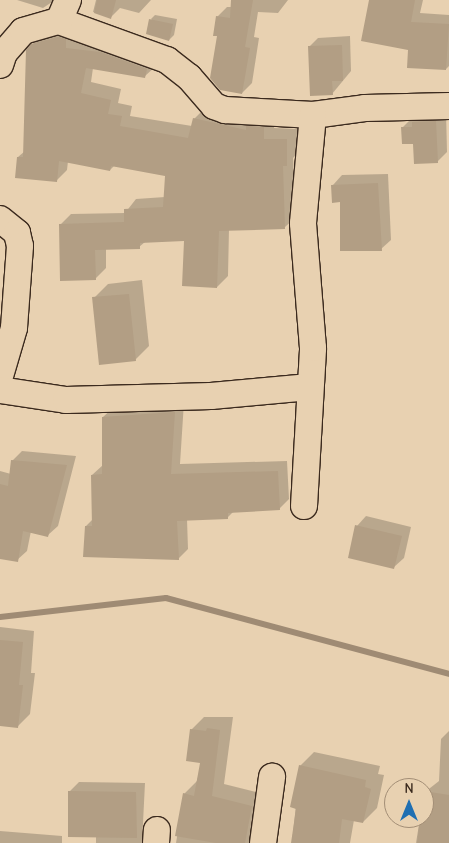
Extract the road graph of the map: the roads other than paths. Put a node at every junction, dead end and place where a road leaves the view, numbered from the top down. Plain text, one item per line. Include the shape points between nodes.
1 (64, 10) edge
2 (11, 29) edge
3 (0, 65) edge
4 (449, 106) edge
5 (313, 115) junction
6 (0, 219) edge
7 (0, 376) edge
8 (310, 388) junction
9 (0, 390) edge
10 (304, 506) dead end
11 (272, 777) dead end
12 (263, 843) edge

1 - 2 street
1 - 5 street via 167,60 190,77 214,106 225,110
2 - 3 street
4 - 5 street via 365,108
5 - 8 street via 304,182 303,223 313,348
6 - 7 street via 17,233 20,246 14,328
8 - 9 street via 211,396 66,400
8 - 10 street
11 - 12 street

